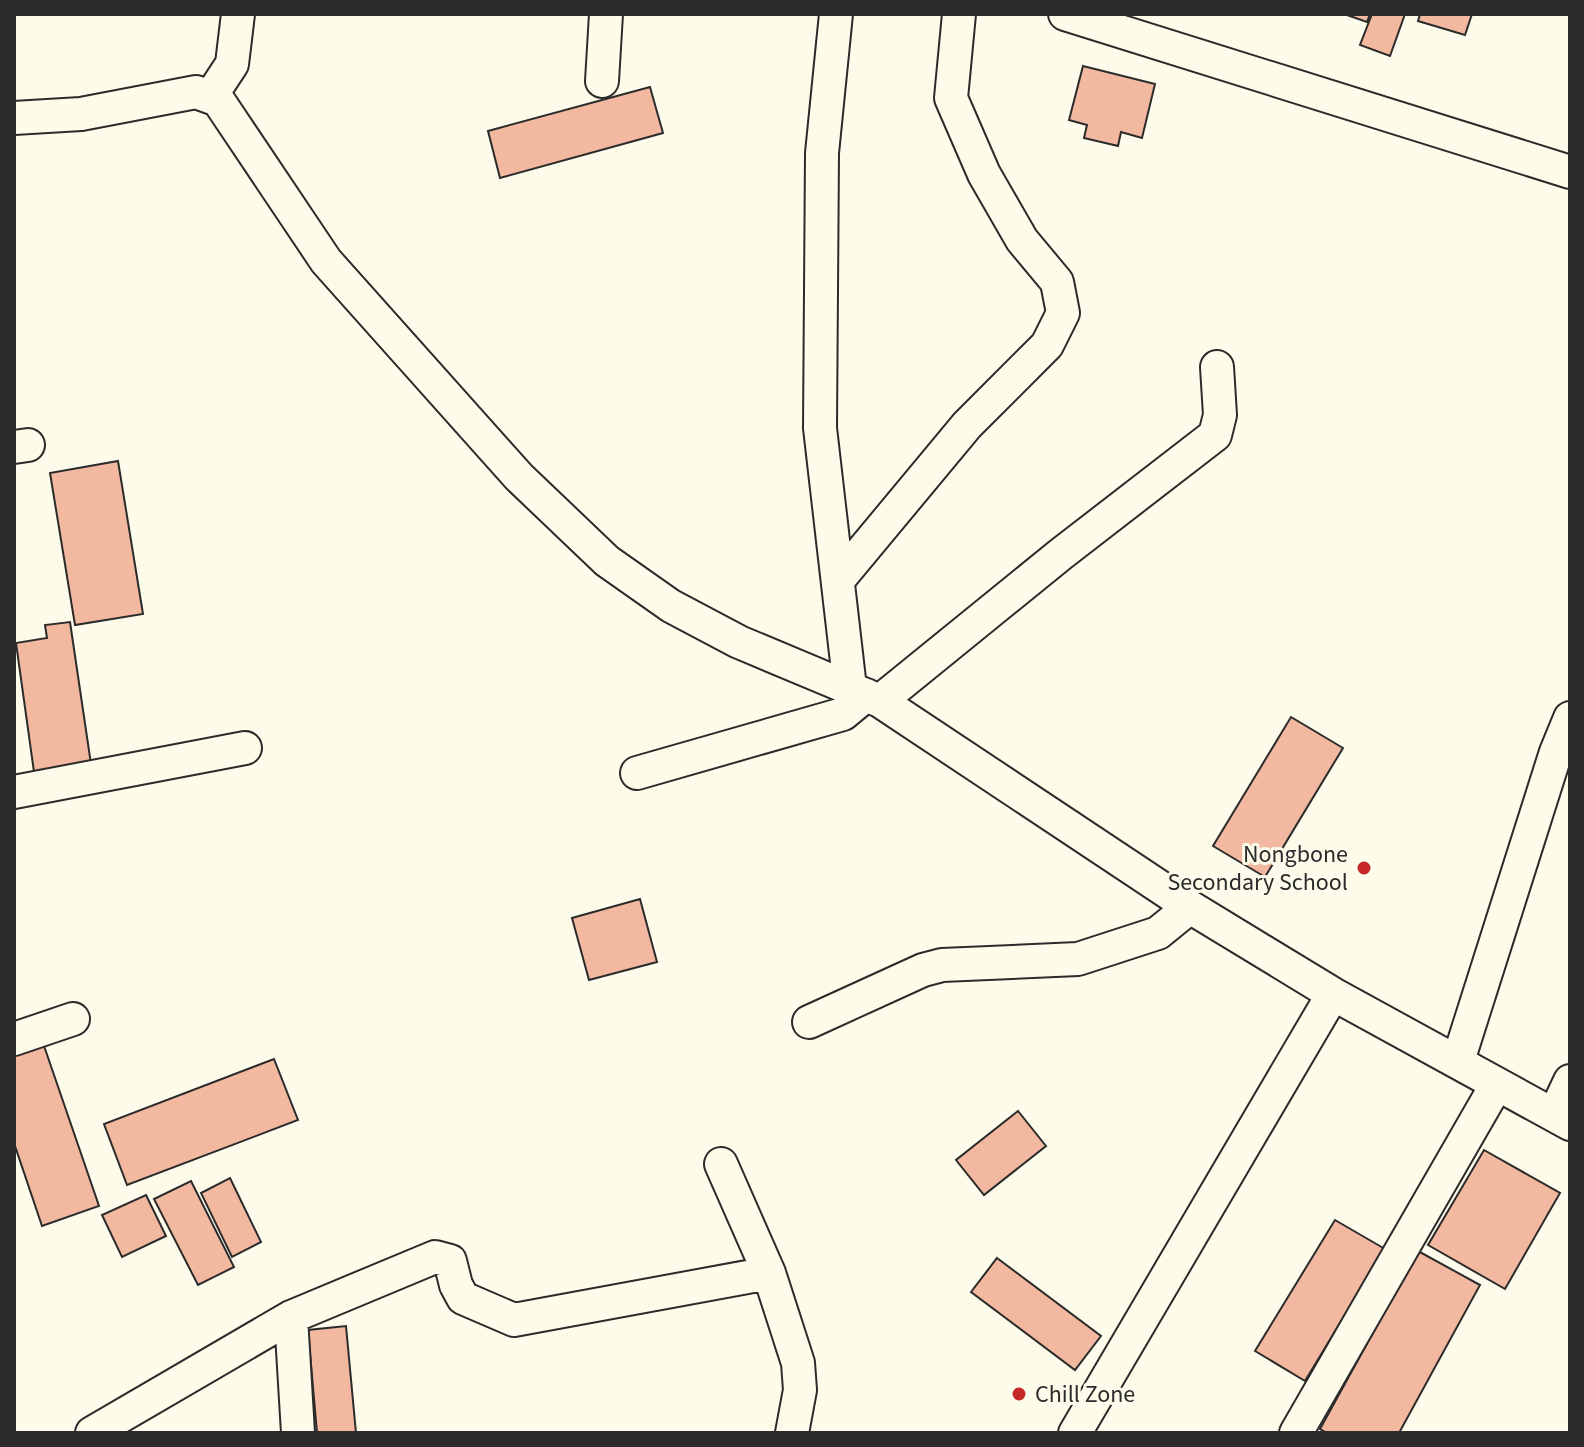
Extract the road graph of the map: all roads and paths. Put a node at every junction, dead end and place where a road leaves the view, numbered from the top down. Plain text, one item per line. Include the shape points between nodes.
1 (238, 14) edge
2 (606, 14) edge
3 (836, 14) edge
4 (959, 14) edge
5 (1065, 14) edge
6 (602, 81) dead end
7 (211, 96) junction
8 (14, 118) edge
9 (1570, 172) edge
10 (1217, 367) dead end
11 (839, 579) junction
12 (865, 695) junction
13 (1570, 718) edge
14 (245, 748) dead end
15 (637, 773) dead end
16 (14, 792) edge
17 (1190, 907) junction
18 (1333, 994) junction
19 (73, 1019) dead end
20 (809, 1022) dead end
21 (14, 1039) edge
22 (1458, 1061) junction
23 (1570, 1081) edge
24 (1497, 1084) junction
25 (1562, 1120) edge
26 (721, 1164) dead end
27 (769, 1273) junction
28 (291, 1317) junction
29 (92, 1433) edge
30 (298, 1433) edge
31 (792, 1433) edge
32 (1075, 1433) edge
33 (1296, 1433) edge

1 - 7 street via 232,64
2 - 6 street
3 - 11 street via 822,153 820,428
4 - 11 street via 951,98 1007,214 1057,282 1063,313 1047,345 967,425
5 - 9 street
7 - 8 street via 185,93 81,114
7 - 12 street via 226,109 326,261 519,477 607,561 671,606 739,642
10 - 12 street via 1220,415 1215,435
11 - 12 street
12 - 15 street via 843,714
12 - 17 street
13 - 22 street
14 - 16 street
17 - 18 street
17 - 20 street via 1158,933 1078,959 942,965
18 - 22 street
18 - 32 street
19 - 21 street
22 - 24 street
23 - 25 street
24 - 25 street
24 - 33 street
26 - 27 street
27 - 28 street via 514,1320 463,1298 450,1261 435,1257
27 - 31 street via 798,1363 800,1390
28 - 29 street
28 - 30 street

